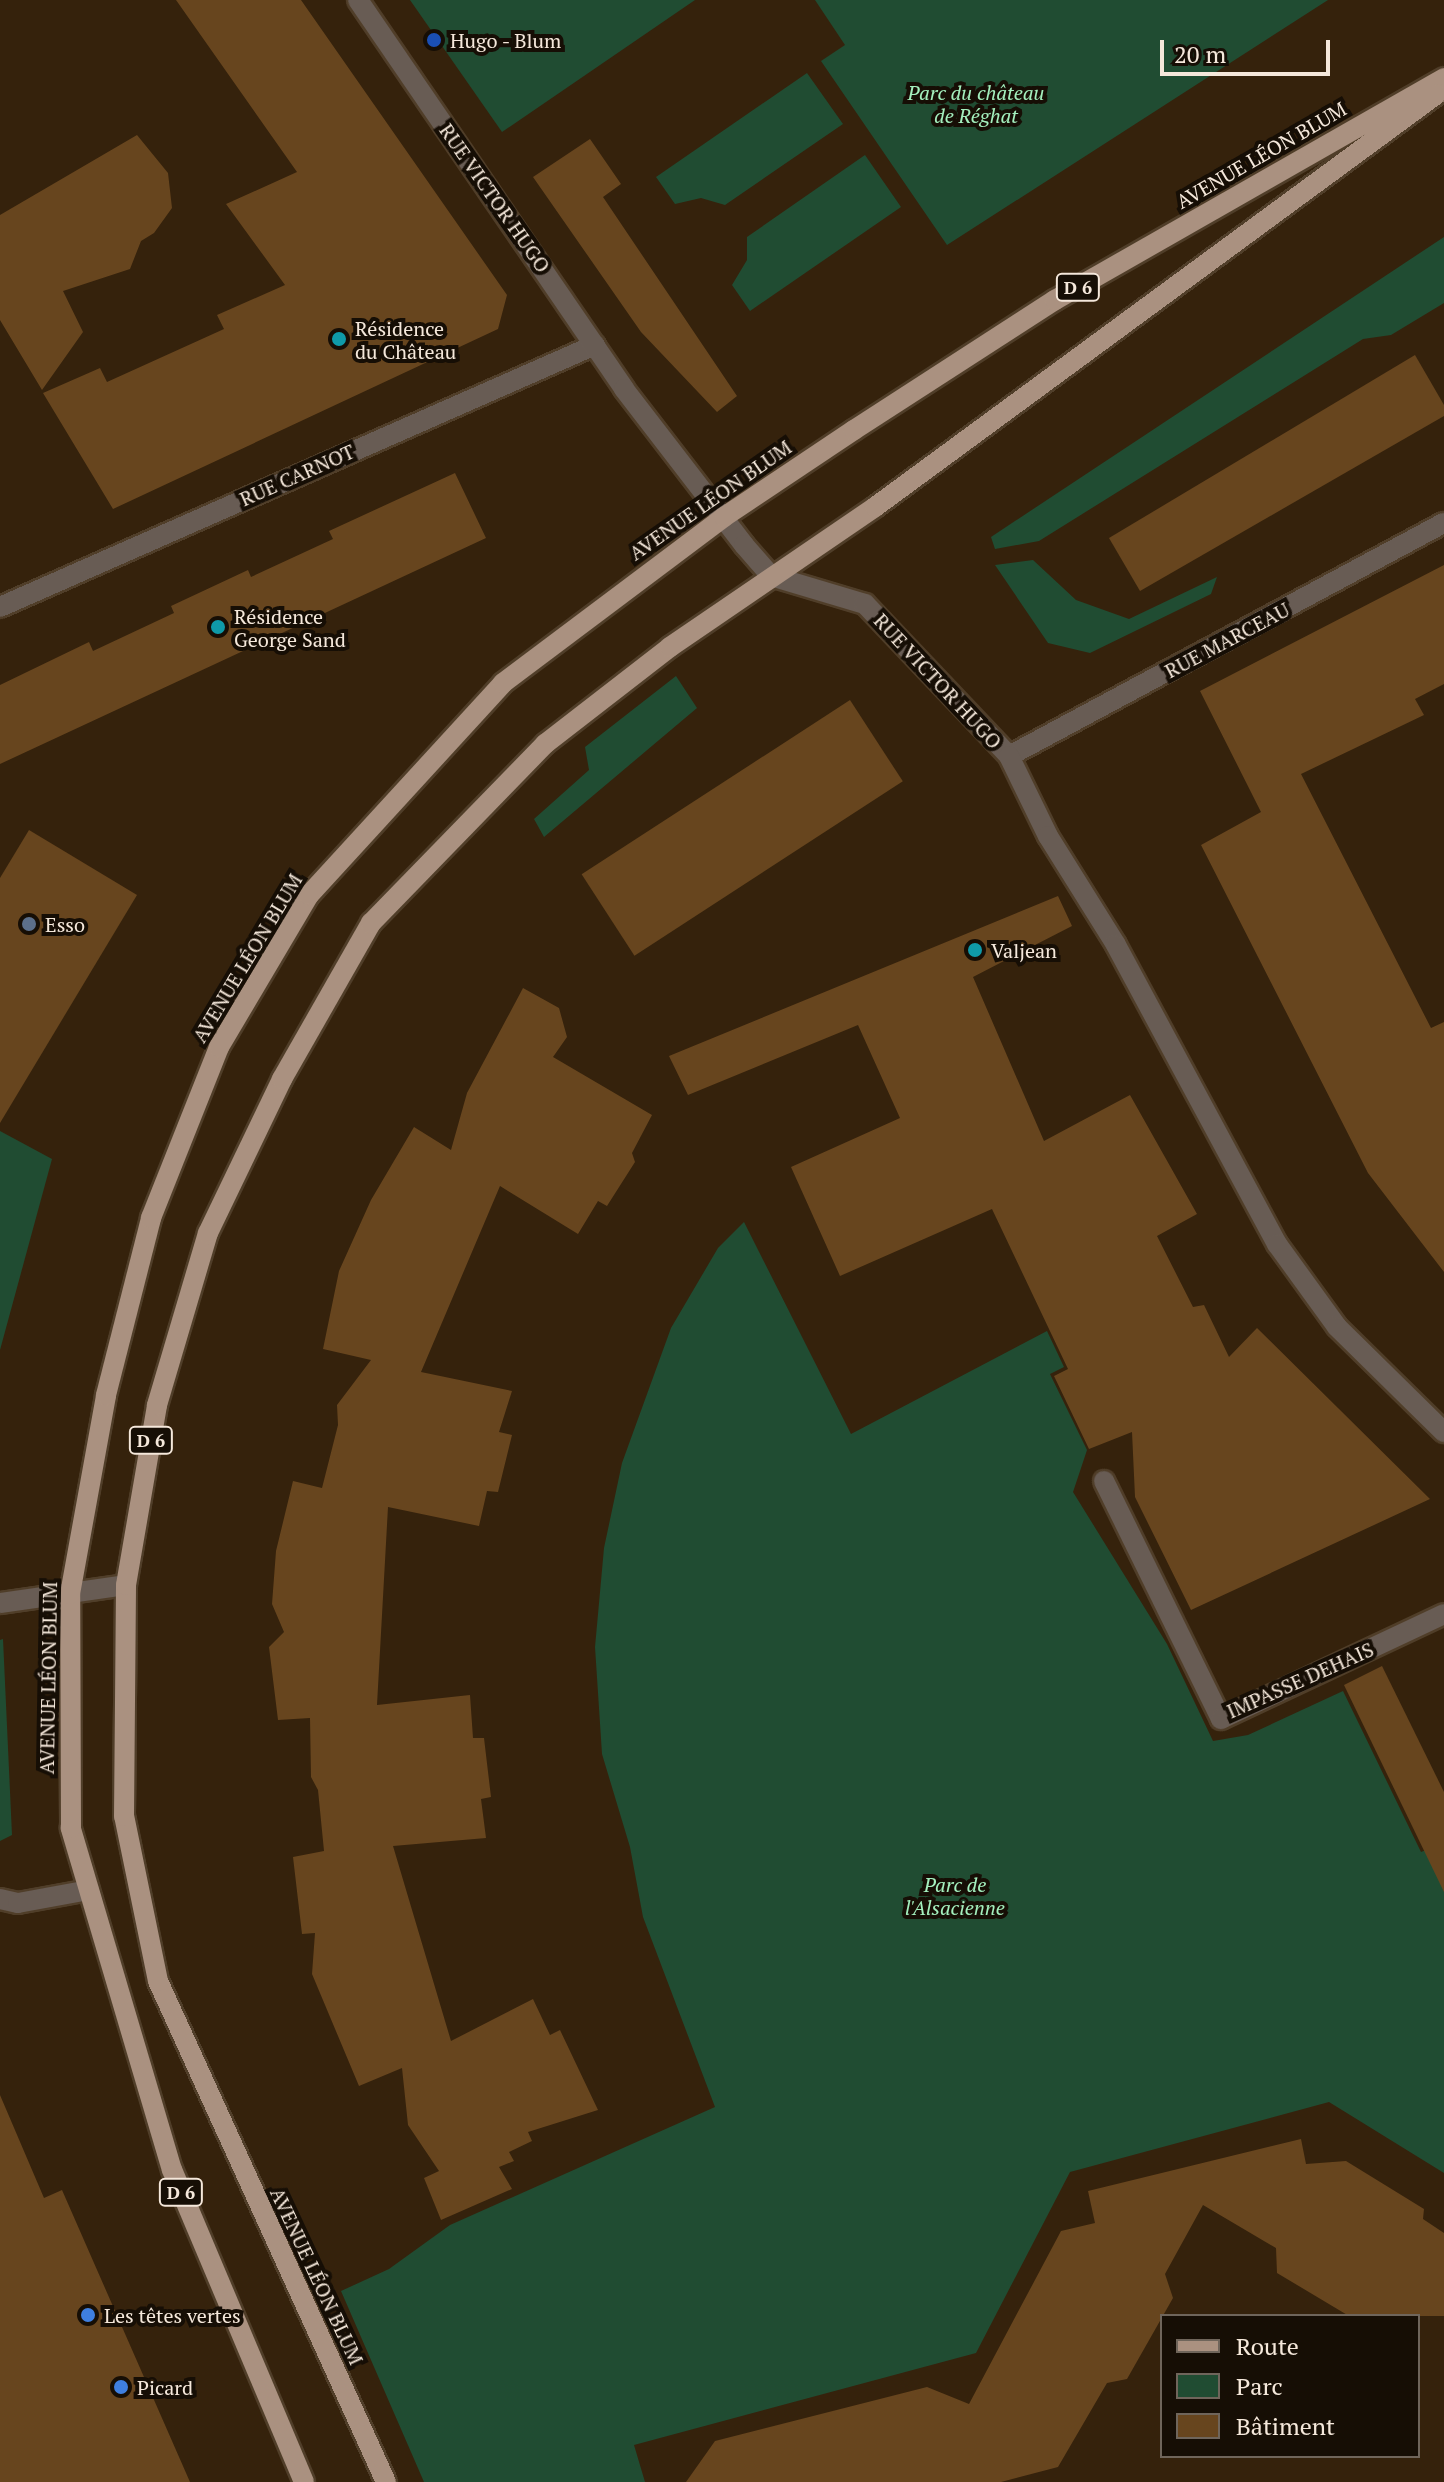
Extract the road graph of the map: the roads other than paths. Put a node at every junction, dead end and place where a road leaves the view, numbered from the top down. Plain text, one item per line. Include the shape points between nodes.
1 (358, 0) edge
2 (1444, 78) edge
3 (1444, 89) edge
4 (595, 345) junction
5 (724, 517) junction
6 (1444, 523) edge
7 (771, 576) junction
8 (0, 607) edge
9 (1009, 756) junction
10 (1444, 1432) edge
11 (1104, 1481) dead end
12 (126, 1585) junction
13 (70, 1594) junction
14 (0, 1603) edge
15 (1444, 1614) edge
16 (89, 1890) junction
17 (9, 1901) edge
18 (304, 2482) edge
19 (386, 2482) edge

1 - 4 street, RUE VICTOR HUGO
2 - 5 main road, AVENUE LÉON BLUM / D 6 via 1055,300
3 - 7 main road, AVENUE LÉON BLUM / D 6 via 875,507
4 - 5 street, RUE VICTOR HUGO
4 - 8 street, RUE CARNOT
5 - 7 street, RUE VICTOR HUGO
5 - 13 main road, AVENUE LÉON BLUM / D 6 via 503,683 309,895 219,1047 151,1218 106,1395
6 - 9 street, RUE MARCEAU
7 - 9 street, RUE VICTOR HUGO via 865,604
7 - 12 main road, AVENUE LÉON BLUM / D 6 via 545,744 371,923 282,1079 208,1233 157,1405
9 - 10 street, RUE VICTOR HUGO via 1048,836 1116,945 1283,1254 1337,1327
11 - 15 street, IMPASSE DEHAIS via 1221,1719
12 - 13 street
12 - 19 main road, AVENUE LÉON BLUM / D 6 via 124,1816 158,1981
13 - 14 street
13 - 16 main road, AVENUE LÉON BLUM / D 6 via 71,1828
16 - 17 street
16 - 18 main road, AVENUE LÉON BLUM / D 6 via 172,2170

